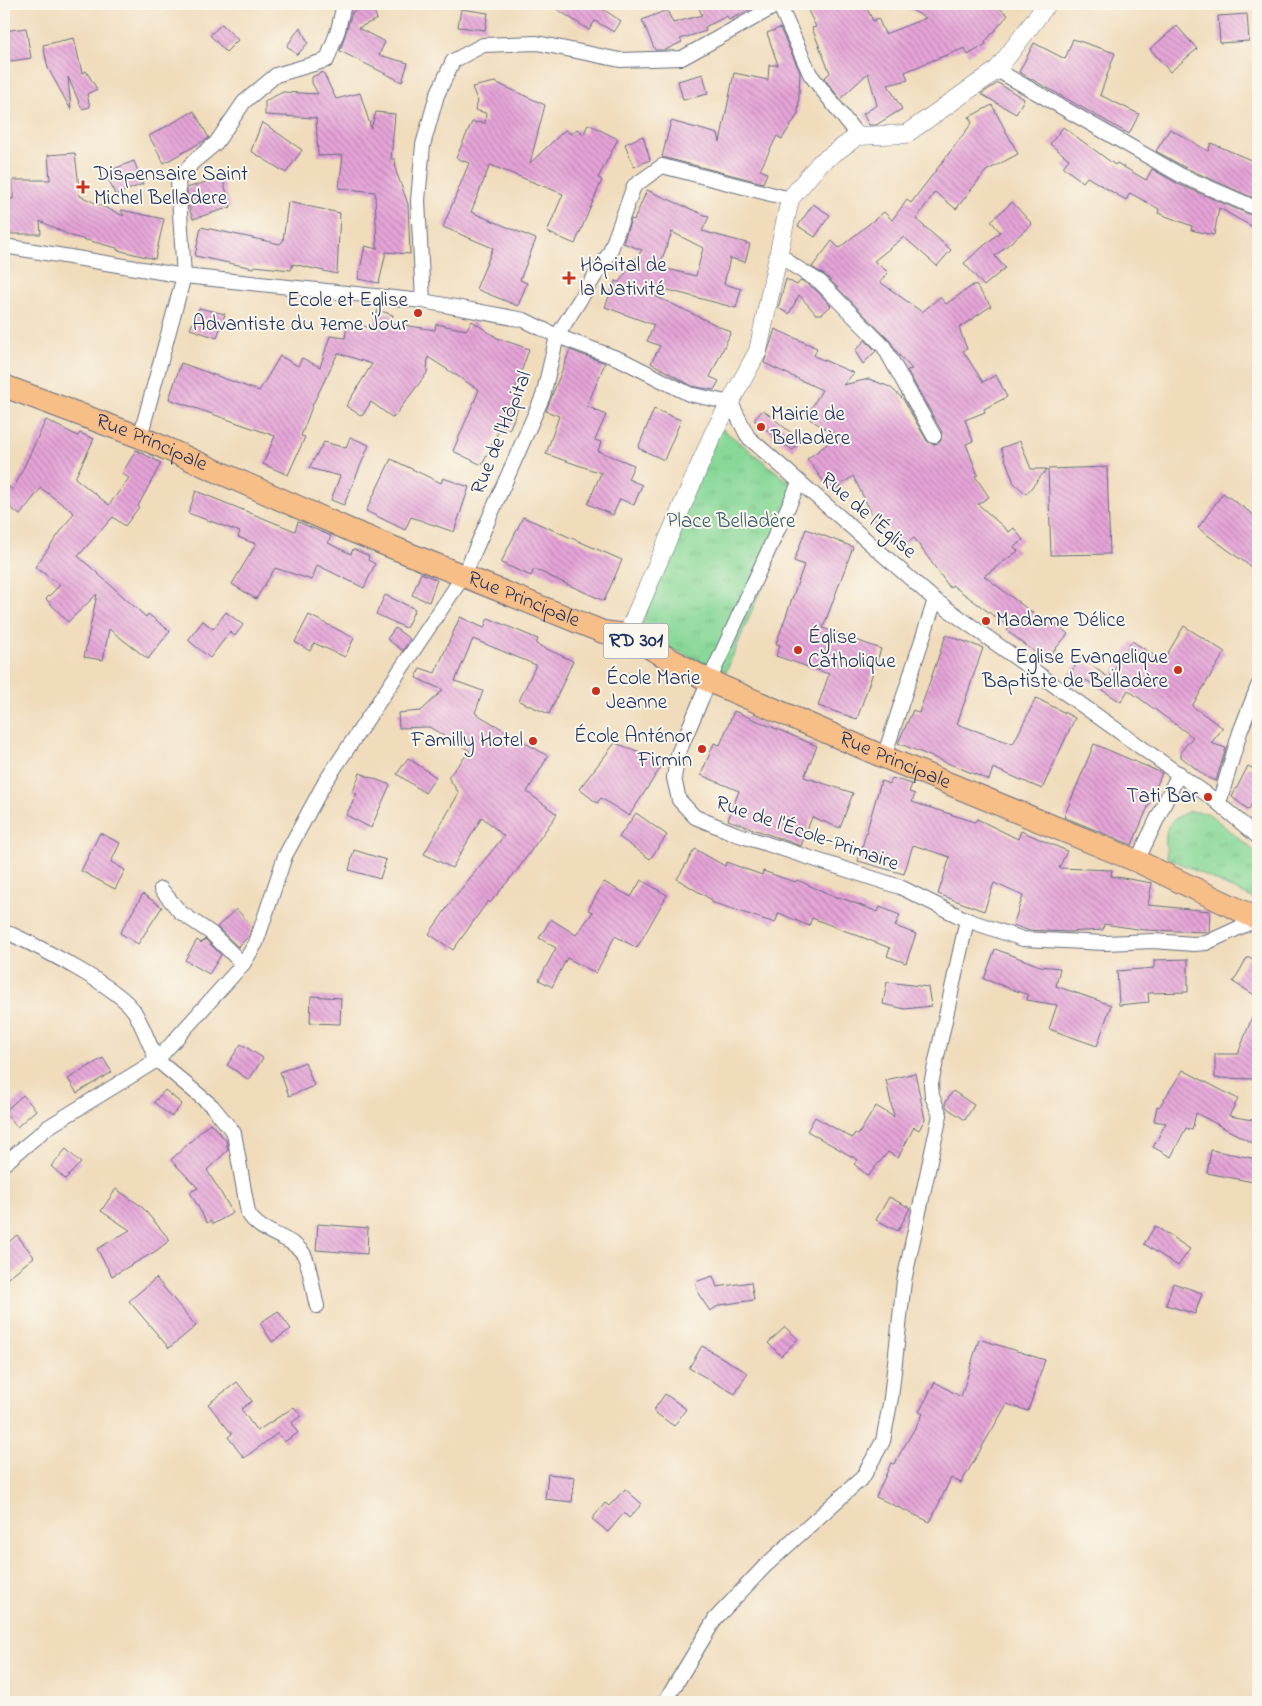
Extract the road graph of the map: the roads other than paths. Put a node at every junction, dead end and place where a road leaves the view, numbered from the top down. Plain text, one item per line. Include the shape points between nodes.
1 (344, 4) edge
2 (779, 4) edge
3 (1047, 4) edge
4 (998, 70) junction
5 (858, 136) junction
6 (790, 199) junction
7 (1258, 210) edge
8 (4, 246) edge
9 (779, 253) junction
10 (184, 276) junction
11 (423, 301) junction
12 (557, 336) junction
13 (4, 386) edge
14 (731, 403) junction
15 (934, 436) dead end
16 (140, 437) junction
17 (799, 483) junction
18 (464, 574) junction
19 (935, 600) junction
20 (626, 636) junction
21 (708, 681) junction
22 (1258, 686) edge
23 (884, 756) junction
24 (1179, 773) junction
25 (1219, 803) junction
26 (1258, 837) edge
27 (1137, 861) junction
28 (161, 889) dead end
29 (1258, 919) edge
30 (967, 920) junction
31 (11, 934) dead end
32 (243, 964) junction
33 (157, 1060) junction
34 (4, 1164) edge
35 (317, 1306) dead end
36 (664, 1702) edge

1 - 10 street via 328,60 276,75 244,102 216,142 193,162 178,181
2 - 5 street via 810,74
2 - 11 street via 682,58 620,60 537,43 483,45 453,61 437,95 423,145 418,200
3 - 4 street
4 - 5 street via 906,134
4 - 7 street via 1182,176
5 - 6 street via 820,163
6 - 9 street
6 - 12 street, Rue de l'Hôpital via 662,166 634,186 610,252
8 - 10 street
9 - 14 street via 758,351
9 - 15 street via 820,282 884,347
10 - 11 street
10 - 16 street
11 - 12 street via 524,320
12 - 14 street via 622,360 689,394
12 - 18 street, Rue de l'Hôpital via 543,396
13 - 16 main road, Rue Principale / RD 301
14 - 17 street, Rue de l'Église via 748,437
14 - 20 street via 713,434
16 - 18 main road, Rue Principale / RD 301 via 352,531
17 - 19 street, Rue de l'Église
17 - 21 street, Rue de l'École-Primaire
18 - 20 main road, Rue Principale / RD 301 via 603,632
18 - 32 street, Rue de l'Hôpital via 325,782 285,856 256,943
19 - 23 street
19 - 24 street, Rue de l'Église
20 - 21 main road, Rue Principale / RD 301
21 - 23 main road, Rue Principale / RD 301
21 - 30 street, Rue de l'École-Primaire via 678,754 674,778 679,800 695,817 736,834 900,887
22 - 25 street via 1240,732
23 - 27 main road, Rue Principale / RD 301
24 - 25 street, Rue de l'Église
24 - 27 street
25 - 26 street, Rue de l'Église
27 - 29 main road, Rue Principale / RD 301
28 - 32 street via 180,912 211,933
29 - 30 street, Rue de l'École-Primaire via 1206,943 1194,944 1023,939
30 - 36 street via 931,1084 940,1115 904,1281 883,1441 863,1476 765,1566 715,1619
31 - 33 street via 59,958 114,993 133,1010
32 - 33 street, Rue de l'Hôpital
33 - 34 street, Rue de l'Hôpital via 48,1127
33 - 35 street via 212,1106 234,1133 248,1213 270,1234 293,1242 304,1255

